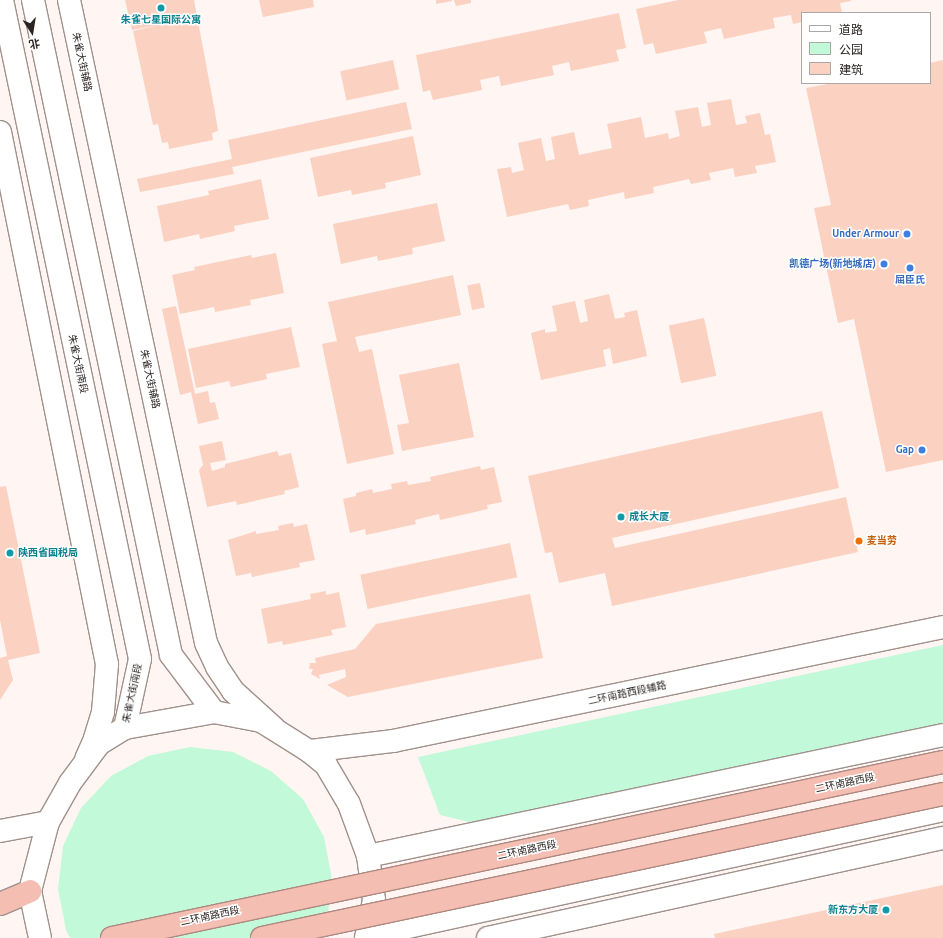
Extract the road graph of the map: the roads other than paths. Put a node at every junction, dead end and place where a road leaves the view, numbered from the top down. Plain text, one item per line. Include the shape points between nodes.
1 (2, 0) edge
2 (33, 0) edge
3 (69, 0) edge
4 (0, 132) edge
5 (943, 627) edge
6 (214, 712) junction
7 (125, 728) junction
8 (279, 732) junction
9 (943, 736) edge
10 (309, 751) junction
11 (943, 762) edge
12 (80, 770) junction
13 (943, 794) edge
14 (943, 810) edge
15 (48, 822) junction
16 (0, 831) edge
17 (943, 838) edge
18 (368, 856) junction
19 (30, 891) junction
20 (0, 904) edge
21 (366, 937) edge
22 (40, 938) edge
23 (112, 938) edge
24 (262, 938) edge
25 (488, 938) edge

1 - 7 main road, 朱雀大街南段 via 140,659
2 - 6 main road via 171,655
3 - 8 main road, 朱雀大街辅路 via 206,643 217,667 234,691
4 - 12 main road via 107,664 103,712 95,740
5 - 10 main road, 二环南路西段辅路 via 393,741
6 - 7 main road
6 - 8 main road via 260,721
7 - 12 main road via 99,744
8 - 10 main road
9 - 18 main road
10 - 18 main road via 326,764 349,804
11 - 23 highway, 二环南路西段, bridge
12 - 15 main road
13 - 24 highway, bridge
14 - 21 main road
15 - 16 main road
15 - 19 main road
17 - 25 main road
18 - 21 main road via 374,900
19 - 20 highway
19 - 22 main road

